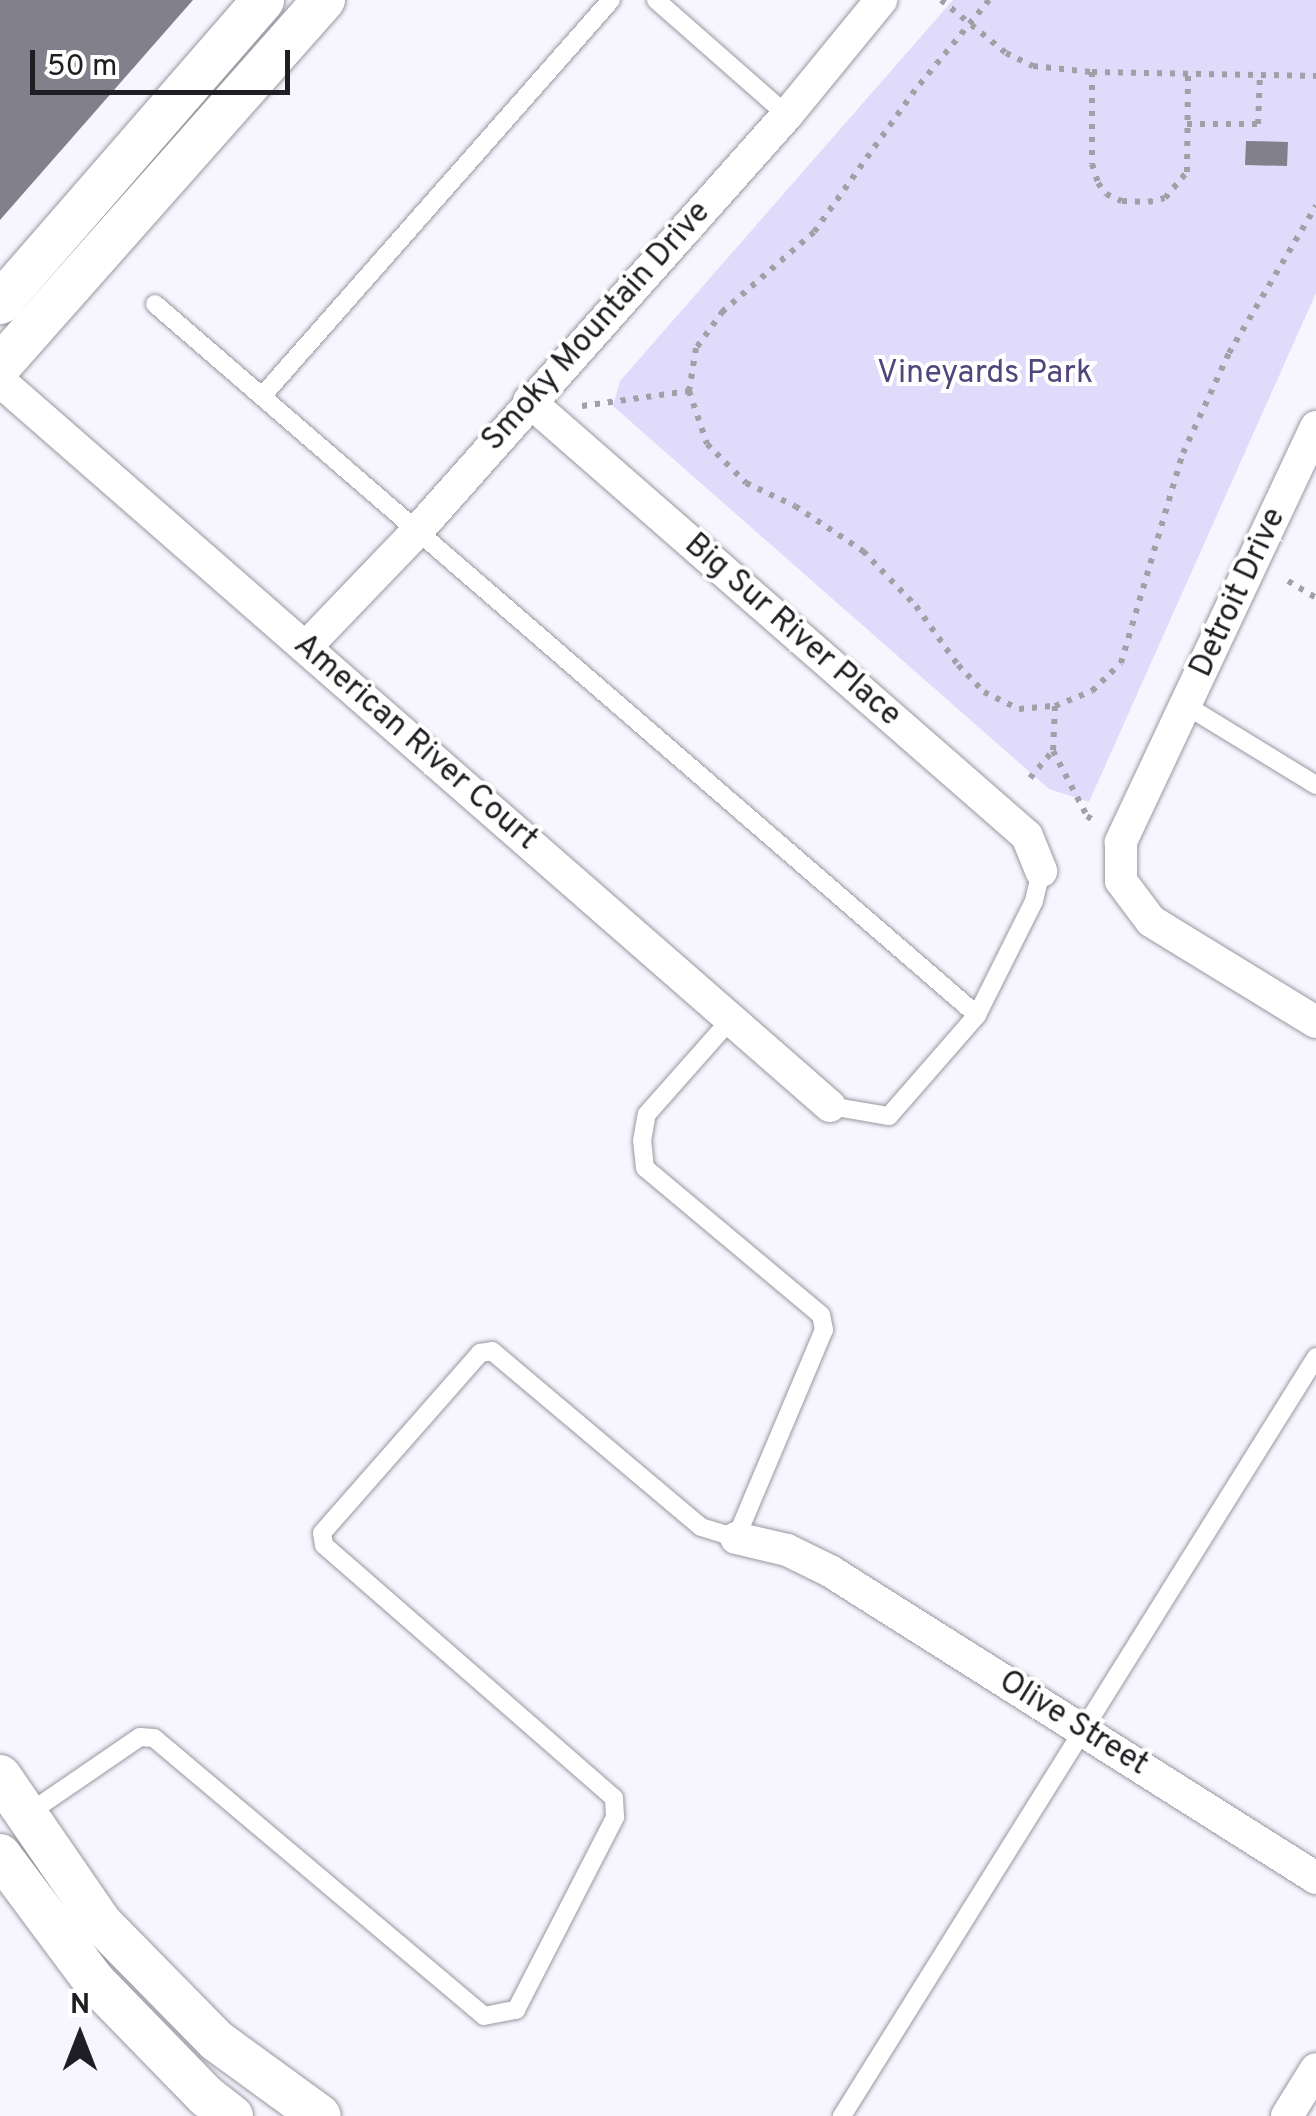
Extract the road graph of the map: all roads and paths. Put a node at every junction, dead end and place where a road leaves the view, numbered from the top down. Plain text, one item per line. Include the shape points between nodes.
1 (263, 0) edge
2 (324, 0) edge
3 (611, 0) edge
4 (656, 0) edge
5 (882, 0) edge
6 (942, 0) edge
7 (990, 0) edge
8 (968, 22) junction
9 (1092, 72) junction
10 (1188, 74) junction
11 (1260, 75) junction
12 (1316, 76) edge
13 (787, 115) junction
14 (1187, 124) junction
15 (1316, 206) edge
16 (0, 303) edge
17 (155, 304) dead end
18 (0, 366) edge
19 (0, 381) edge
20 (688, 392) junction
21 (264, 394) junction
22 (528, 400) junction
23 (576, 406) dead end
24 (1316, 427) edge
25 (419, 529) junction
26 (1288, 580) dead end
27 (1316, 598) edge
28 (306, 648) junction
29 (1055, 706) junction
30 (1187, 706) junction
31 (1054, 751) junction
32 (1030, 778) dead end
33 (1316, 784) edge
34 (1122, 842) junction
35 (1041, 870) joint
36 (977, 1015) junction
37 (731, 1019) junction
38 (1316, 1022) edge
39 (830, 1106) joint
40 (1316, 1357) edge
41 (736, 1538) junction
42 (1083, 1730) junction
43 (0, 1776) edge
44 (25, 1815) junction
45 (0, 1855) edge
46 (1316, 1878) edge
47 (1316, 2069) edge
48 (232, 2116) edge
49 (320, 2116) edge
50 (842, 2116) edge
51 (1287, 2116) edge

1 - 16 street
2 - 18 street
3 - 21 lane
4 - 13 lane
5 - 13 street, Smoky Mountain Drive
6 - 8 path
7 - 8 path
8 - 9 path via 1033,66
8 - 20 path via 814,232 722,311 696,348
9 - 10 path
9 - 14 path via 1092,164 1106,194 1164,198 1187,172
10 - 11 path
10 - 14 path
11 - 12 path
11 - 14 path via 1258,124
13 - 22 street, Smoky Mountain Drive
15 - 29 path via 1229,353 1183,452 1120,663 1092,691
17 - 21 lane
19 - 28 street, American River Court
20 - 23 path
20 - 29 path via 707,444 746,483 863,551 984,692 1018,709
21 - 25 lane
22 - 25 street, Smoky Mountain Drive
22 - 35 street, Big Sur River Place via 1027,836
24 - 30 street, Detroit Drive
25 - 28 street, Smoky Mountain Drive
25 - 36 lane
26 - 27 path
28 - 37 street, American River Court
29 - 31 path
30 - 33 lane, Detroit Drive
30 - 34 street, Detroit Drive
31 - 32 path
31 - 34 path via 1087,816
34 - 38 street, Detroit Drive via 1122,881 1151,921
35 - 36 lane via 1034,901
36 - 39 lane via 889,1116
37 - 39 street, American River Court
37 - 41 lane via 647,1114 642,1141 645,1168 821,1315 824,1330
40 - 42 lane
41 - 42 street, Olive Street via 787,1550 830,1571
41 - 44 lane via 702,1528 492,1351 480,1353 322,1532 324,1545 614,1798 615,1818 516,2010 484,2016 154,1738 140,1737
42 - 46 street, Olive Street
42 - 50 lane
43 - 44 street
44 - 49 street via 101,1923 217,2040
45 - 48 street via 94,1981
47 - 51 street

